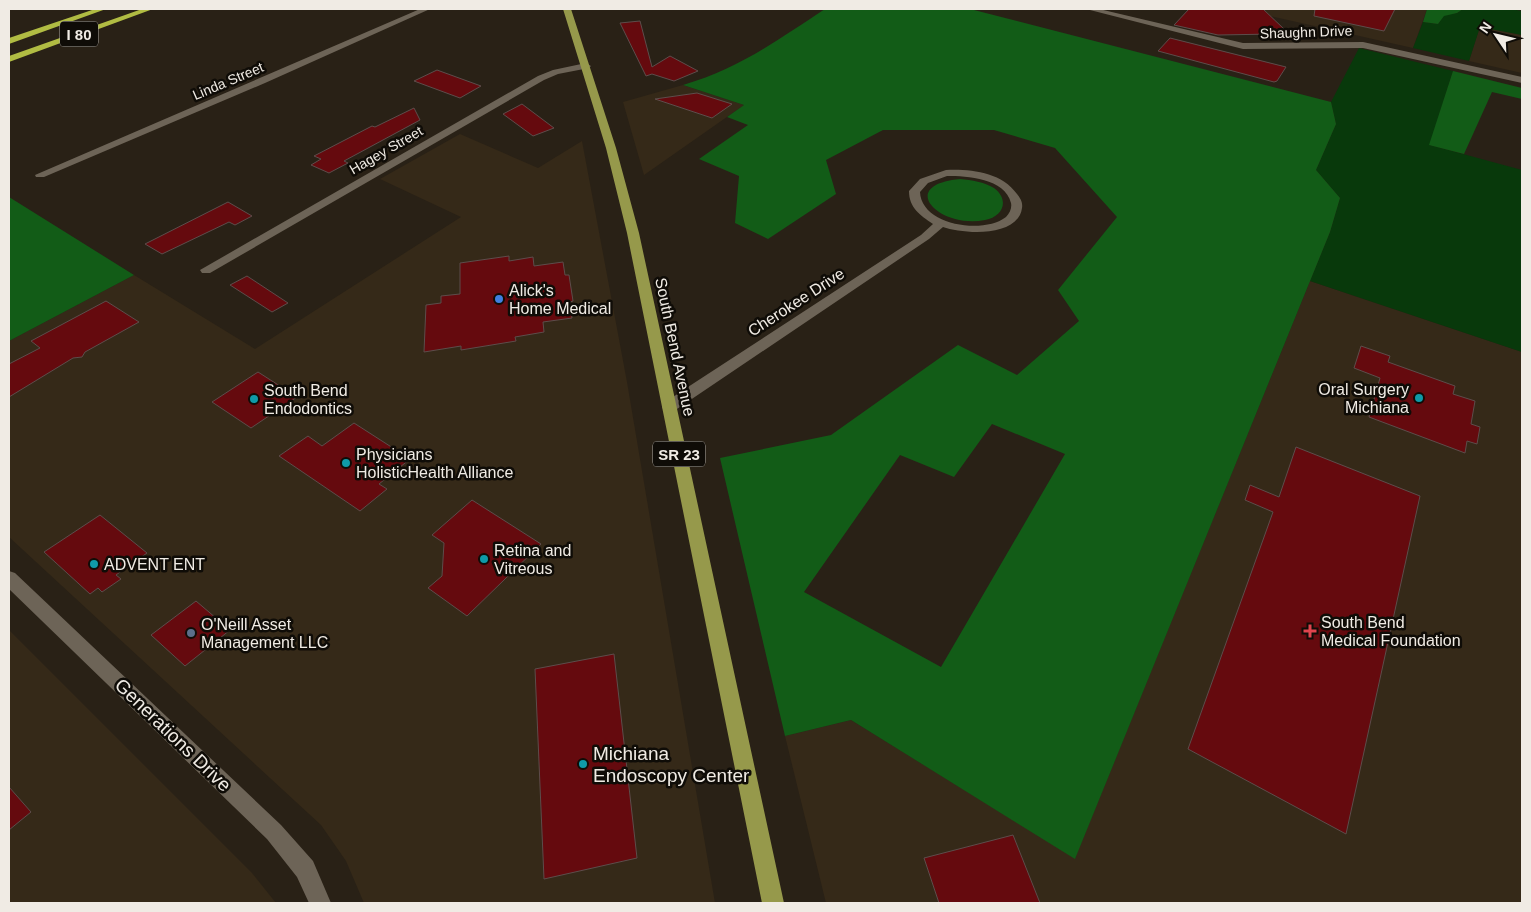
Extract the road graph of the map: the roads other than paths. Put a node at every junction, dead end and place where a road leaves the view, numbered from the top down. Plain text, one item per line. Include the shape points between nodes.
1 (102, 9) edge
2 (149, 9) edge
3 (426, 9) edge
4 (567, 9) edge
5 (1090, 9) edge
6 (9, 41) edge
7 (9, 59) edge
8 (586, 66) junction
9 (1522, 80) edge
10 (40, 175) dead end
11 (940, 224) junction
12 (206, 270) dead end
13 (669, 407) junction
14 (9, 578) edge
15 (320, 903) edge
16 (773, 903) edge

1 - 6 highway, I 80
2 - 7 highway, I 80
3 - 10 street, Linda Street
4 - 8 main road, South Bend Avenue / SR 23
5 - 9 street, Shaughn Drive via 1243,46 1363,44
8 - 12 street, Hagey Street via 541,78
8 - 13 main road, South Bend Avenue / SR 23 via 633,233
11 - 11 street via 914,203 917,187 934,176 960,173 989,178 1011,192 1016,200 1012,218 1002,224 972,230
11 - 13 street, Cherokee Drive
13 - 16 main road, South Bend Avenue / SR 23
14 - 15 street, Generations Drive via 274,832 305,869

